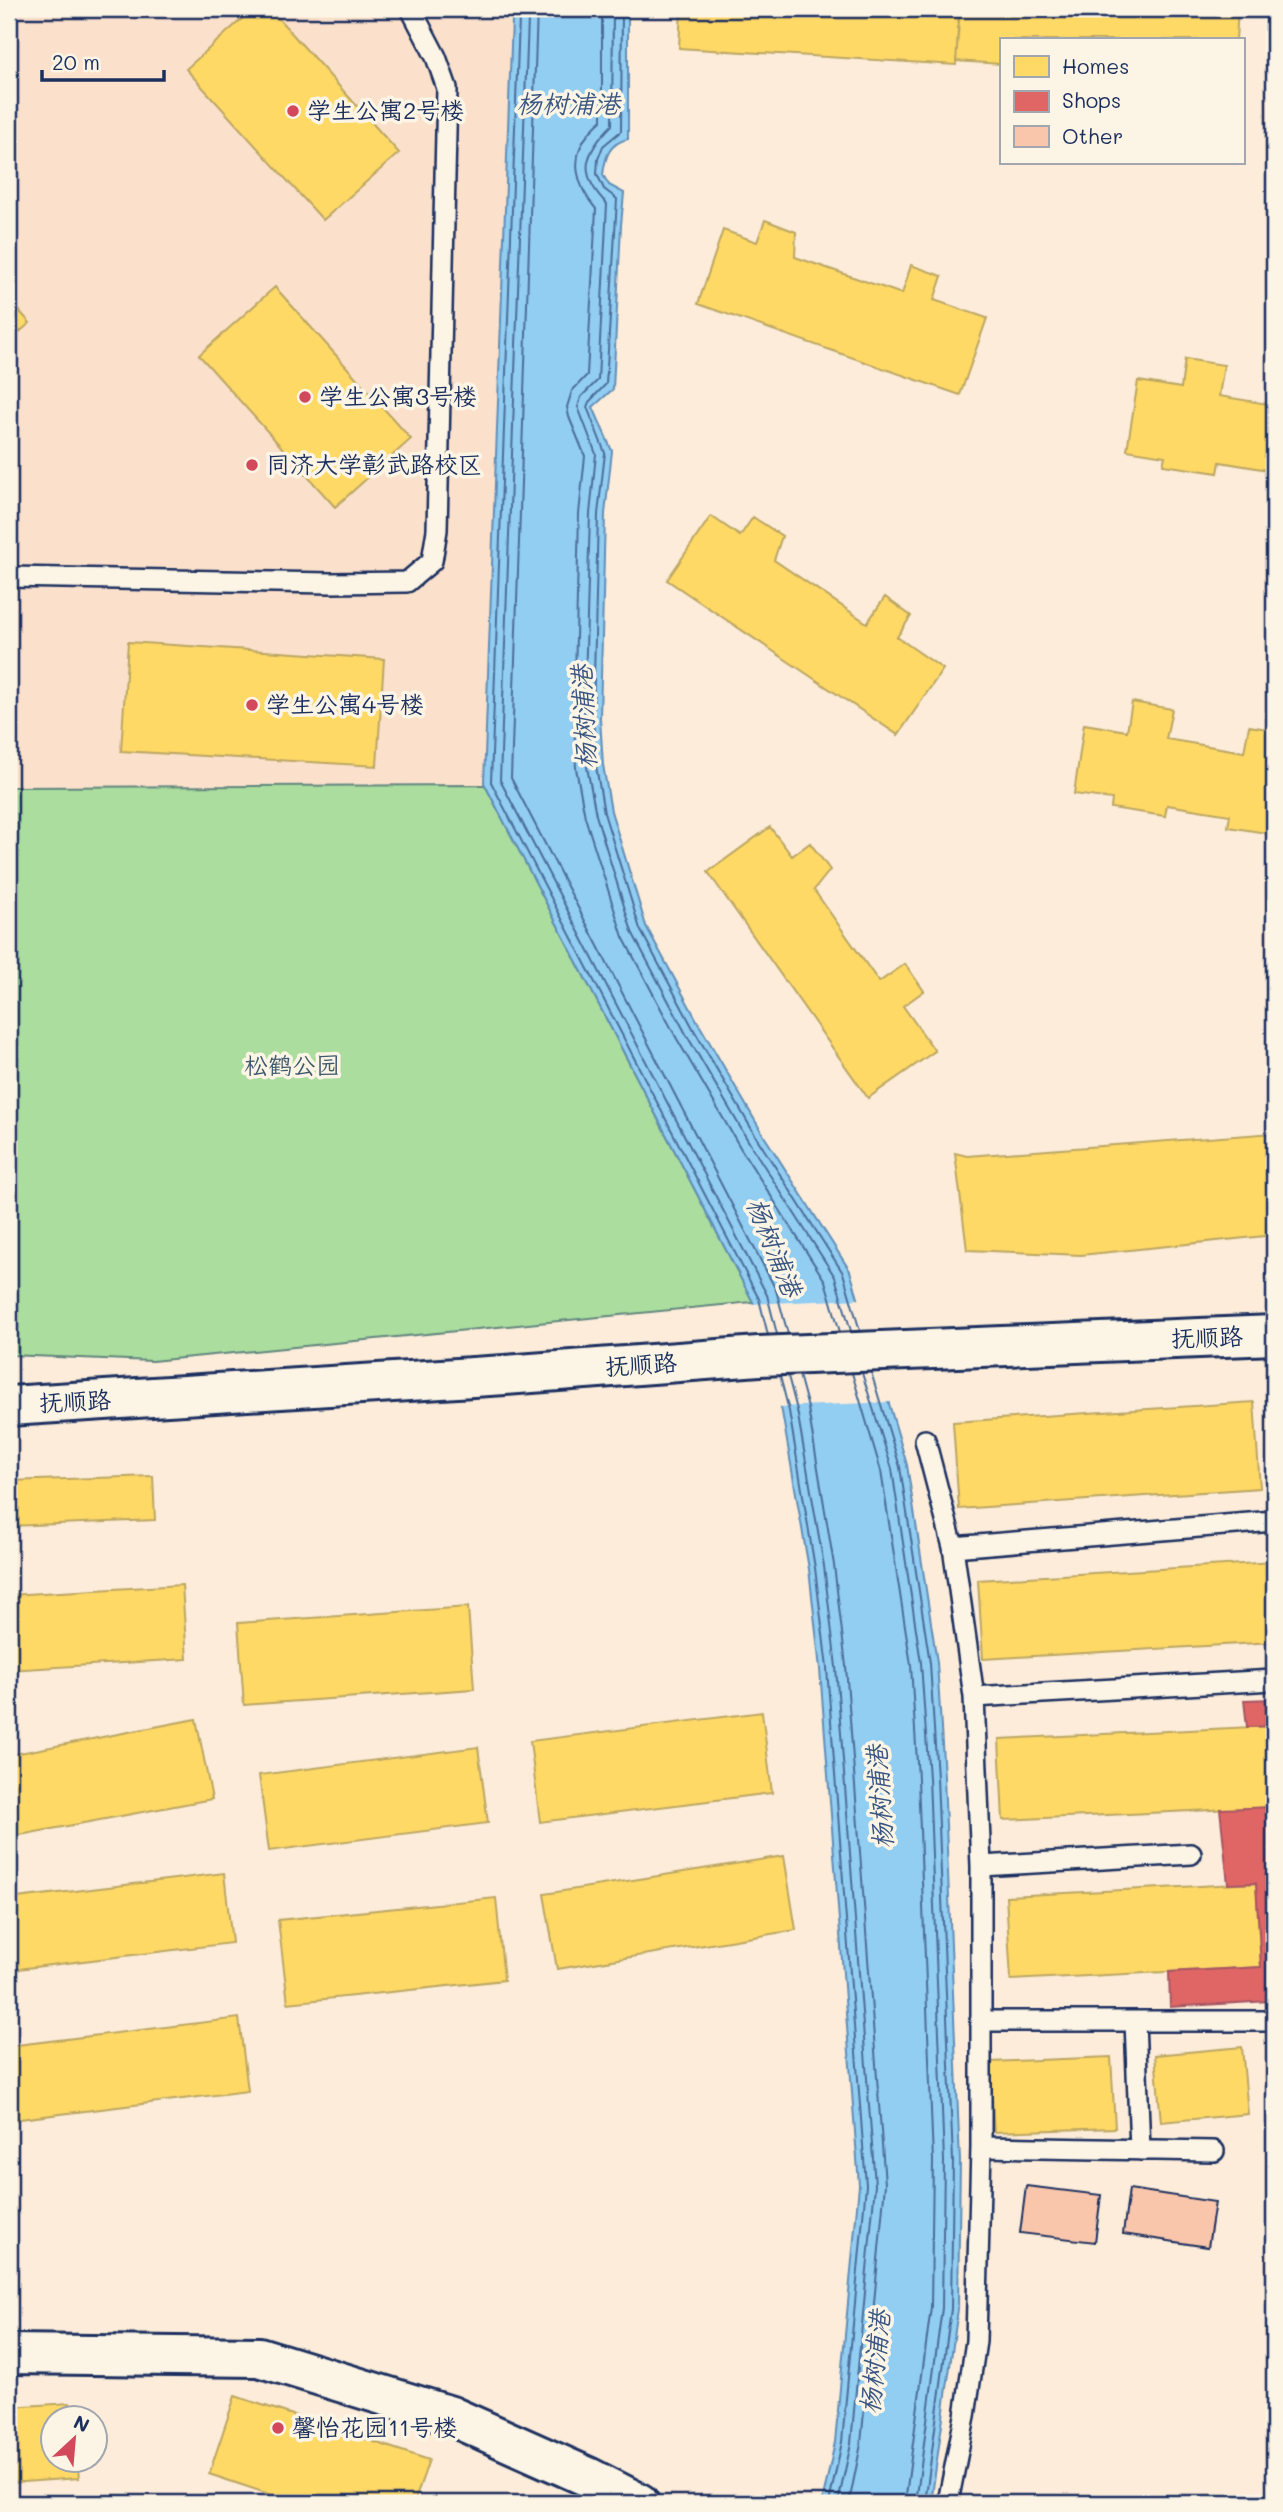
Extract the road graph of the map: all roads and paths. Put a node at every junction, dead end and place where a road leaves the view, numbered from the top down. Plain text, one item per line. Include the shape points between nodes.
1 (411, 9) edge
2 (9, 577) edge
3 (1274, 1335) edge
4 (9, 1406) edge
5 (925, 1440) dead end
6 (1274, 1521) edge
7 (953, 1547) junction
8 (1274, 1680) edge
9 (974, 1697) junction
10 (1191, 1854) dead end
11 (981, 1866) junction
12 (980, 2021) junction
13 (1135, 2021) junction
14 (1274, 2021) edge
15 (981, 2147) junction
16 (1140, 2150) junction
17 (1214, 2151) dead end
18 (9, 2354) edge
19 (949, 2497) dead end
20 (639, 2503) edge

1 - 2 lane via 447,88 438,530 432,562 407,582
3 - 4 street, 抚顺路 via 759,1356
5 - 7 lane
6 - 7 lane
7 - 9 lane
8 - 9 lane
9 - 11 lane
10 - 11 lane
11 - 12 lane
12 - 13 lane
12 - 15 lane
13 - 14 lane
13 - 16 lane
15 - 16 lane
15 - 19 lane via 975,2341
16 - 17 lane
18 - 20 street via 259,2357 451,2416

